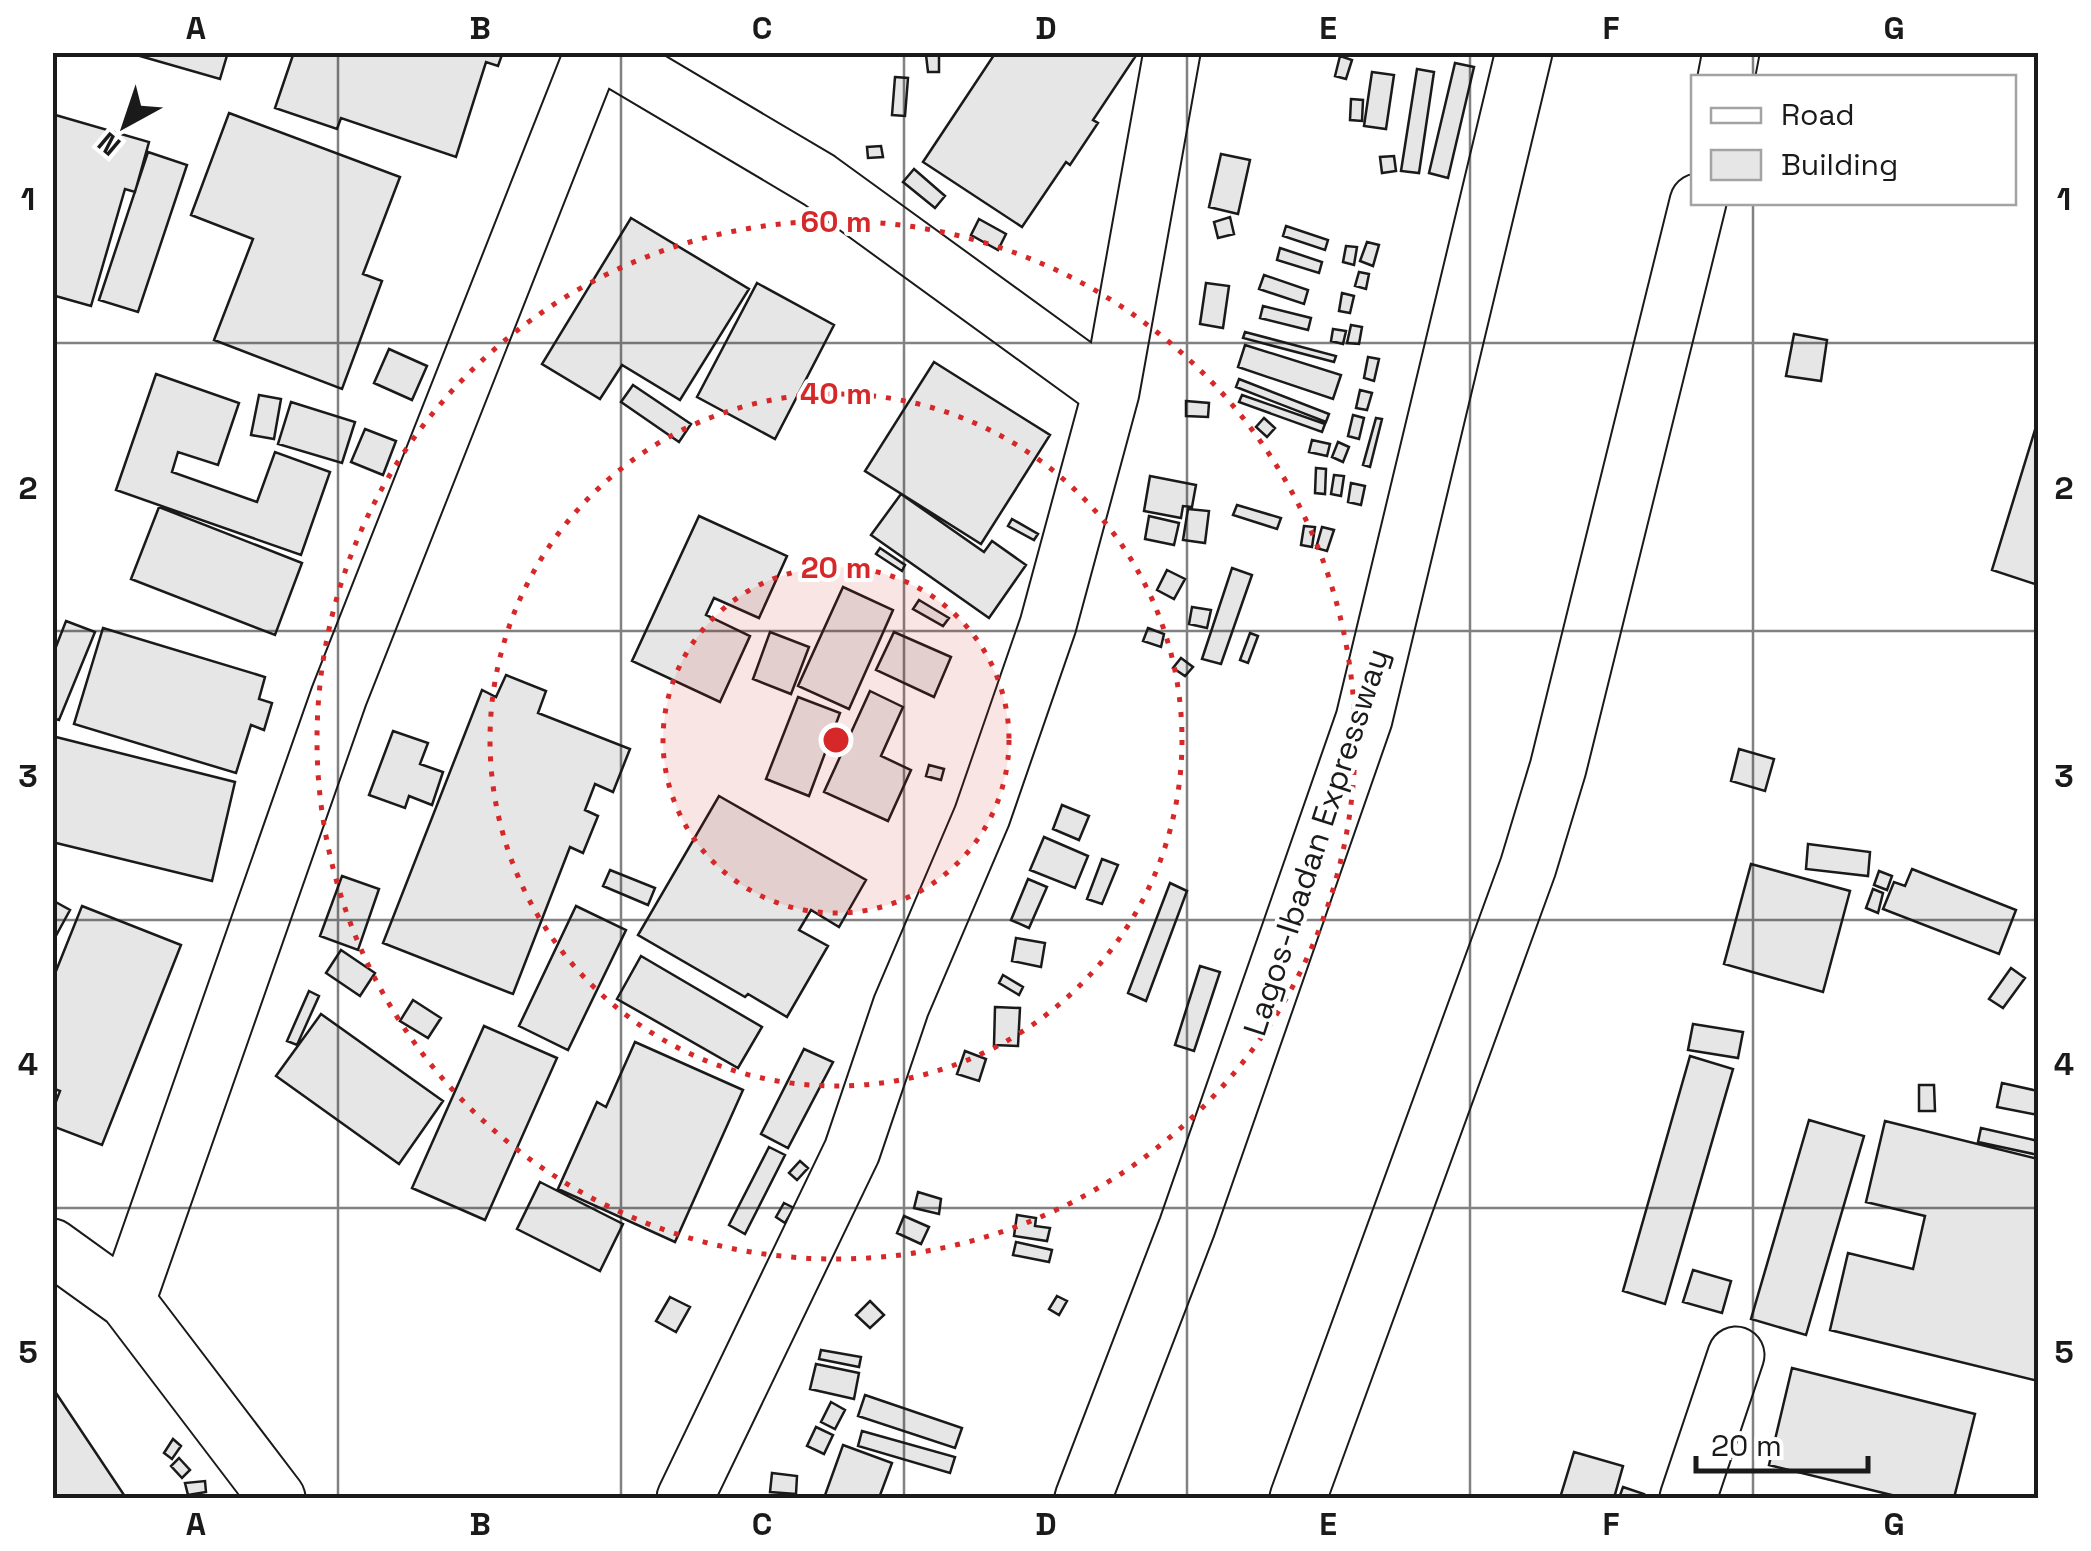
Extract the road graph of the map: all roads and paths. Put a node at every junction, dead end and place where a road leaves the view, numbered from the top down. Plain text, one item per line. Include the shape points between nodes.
1 (593, 52) edge
2 (603, 52) edge
3 (1172, 52) edge
4 (1524, 52) edge
5 (1697, 205) edge
6 (1111, 392) junction
7 (52, 1247) edge
8 (128, 1301) junction
9 (1736, 1355) dead end
10 (277, 1498) edge
11 (685, 1498) edge
12 (1083, 1498) edge
13 (1298, 1498) edge
14 (1688, 1498) edge

1 - 8 main road via 339,696
2 - 6 main road via 818,180
3 - 6 main road
4 - 12 main road, Lagos-Ibadan Expressway via 1364,719
5 - 13 main road via 1528,866
6 - 11 main road via 1048,625 982,816 901,1006 852,1152
7 - 8 main road
8 - 10 main road
9 - 14 main road

